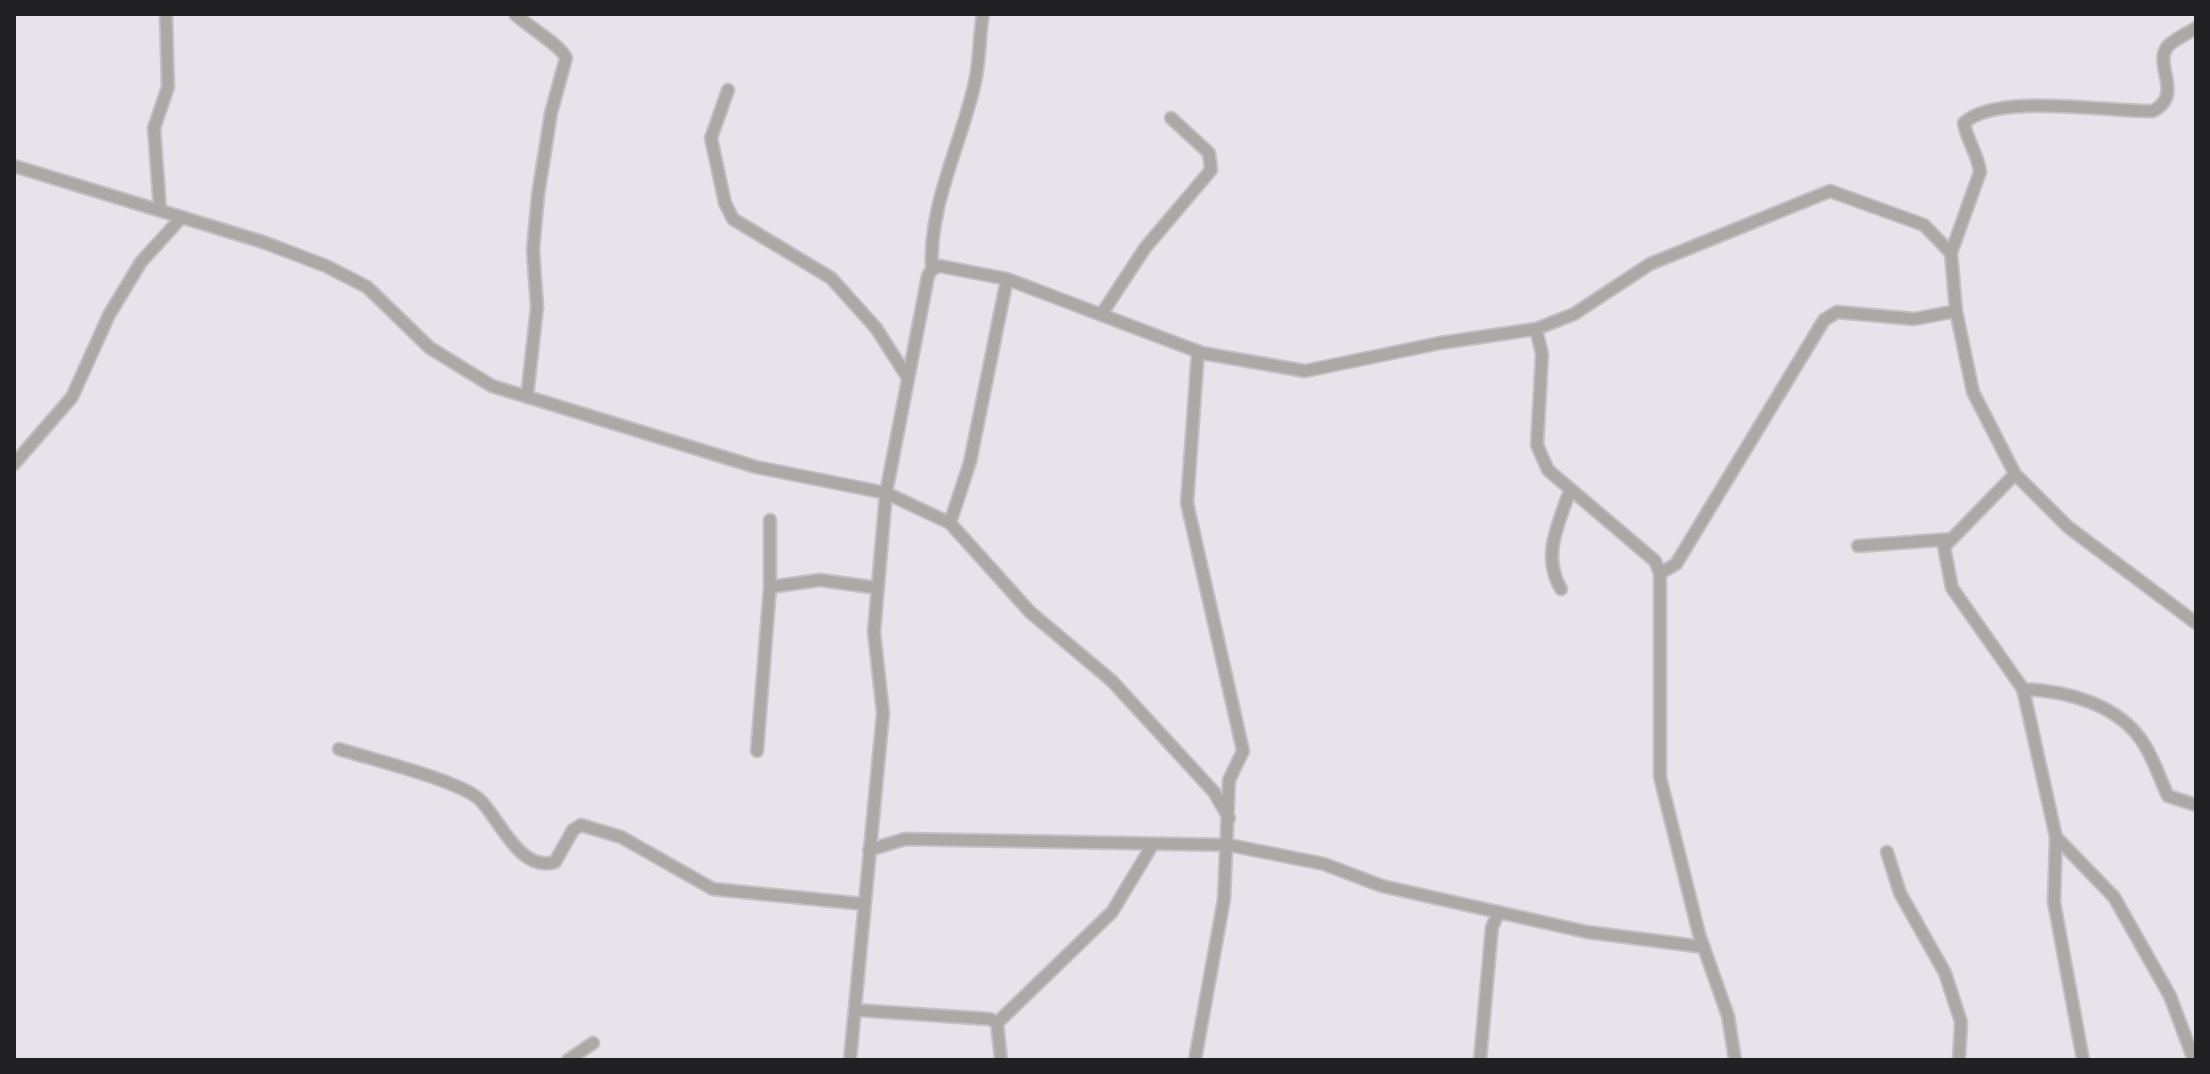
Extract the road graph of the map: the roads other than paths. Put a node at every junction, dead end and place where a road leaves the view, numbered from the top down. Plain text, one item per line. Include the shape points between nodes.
1 (166, 14) edge
2 (515, 14) edge
3 (983, 14) edge
4 (2196, 28) edge
5 (728, 90) dead end
6 (1171, 118) dead end
7 (14, 166) edge
8 (160, 209) junction
9 (182, 217) junction
10 (1951, 253) junction
11 (932, 269) junction
12 (1007, 279) junction
13 (1956, 311) junction
14 (1101, 315) junction
15 (1536, 329) junction
16 (1198, 351) junction
17 (908, 378) junction
18 (527, 397) junction
19 (14, 464) edge
20 (2015, 474) junction
21 (1570, 490) junction
22 (886, 493) junction
23 (770, 520) dead end
24 (950, 523) junction
25 (1952, 539) junction
26 (1858, 546) dead end
27 (1660, 573) junction
28 (770, 587) junction
29 (878, 588) junction
30 (1561, 589) dead end
31 (2196, 623) edge
32 (2023, 689) junction
33 (339, 749) dead end
34 (757, 751) dead end
35 (2196, 805) edge
36 (1229, 818) junction
37 (2056, 837) junction
38 (1153, 844) junction
39 (1229, 845) junction
40 (869, 850) junction
41 (1887, 852) dead end
42 (864, 904) junction
43 (1499, 912) junction
44 (1704, 947) junction
45 (855, 1010) junction
46 (997, 1023) junction
47 (593, 1043) dead end
48 (568, 1060) edge
49 (850, 1060) edge
50 (1001, 1060) edge
51 (1195, 1060) edge
52 (1480, 1060) edge
53 (1735, 1060) edge
54 (1959, 1060) edge
55 (2083, 1060) edge
56 (2194, 1060) edge

1 - 8 street via 168,87 154,128
2 - 18 street via 562,49 566,58 538,195 533,250 537,307
3 - 11 street via 976,78 940,207
4 - 10 street via 2168,46 2167,97 2153,111 2020,104 1964,123 1980,172
5 - 17 street via 711,138 733,219 831,278 876,328
6 - 14 street via 1209,153 1211,170 1145,248
7 - 8 street
8 - 9 street
9 - 18 street via 307,257 353,278 448,362 492,386
9 - 19 street via 141,262 109,315 72,397
10 - 13 street
10 - 15 street via 1924,225 1830,191 1650,264 1574,314
11 - 12 street via 940,266
11 - 17 street
12 - 14 street
12 - 24 street via 970,462
13 - 20 street via 1973,392
13 - 27 street via 1914,319 1837,312 1824,320 1676,564
14 - 16 street
15 - 16 street via 1305,371
15 - 21 street via 1542,354 1537,445 1548,470
16 - 36 street via 1187,503 1243,751 1229,780
17 - 22 street
18 - 22 street via 756,467
20 - 25 street
20 - 31 street via 2068,527
21 - 27 street via 1655,561
21 - 30 street via 1550,554
22 - 24 street
22 - 29 street
23 - 28 street
24 - 36 street via 1030,612 1112,681 1214,792
25 - 26 street
25 - 32 street via 1944,547 1952,588
27 - 44 street via 1660,777
28 - 29 street via 820,580
28 - 34 street
29 - 40 street via 874,632 883,713
32 - 35 street via 2049,690 2107,707 2143,742 2168,796
32 - 37 street
33 - 42 street via 472,794 513,844 542,863 555,862 576,827 586,826 659,856 706,887
36 - 39 street
37 - 55 street via 2054,902
37 - 56 street via 2114,897 2170,996
38 - 39 street
38 - 40 street via 905,839
38 - 46 street via 1112,912
39 - 43 street via 1324,864 1382,886
39 - 51 street
40 - 42 street
41 - 54 street via 1900,893 1945,973 1961,1022
42 - 45 street
43 - 44 street via 1587,932
43 - 52 street via 1492,927
44 - 53 street via 1728,1016
45 - 46 street
45 - 49 street
46 - 50 street
47 - 48 street

